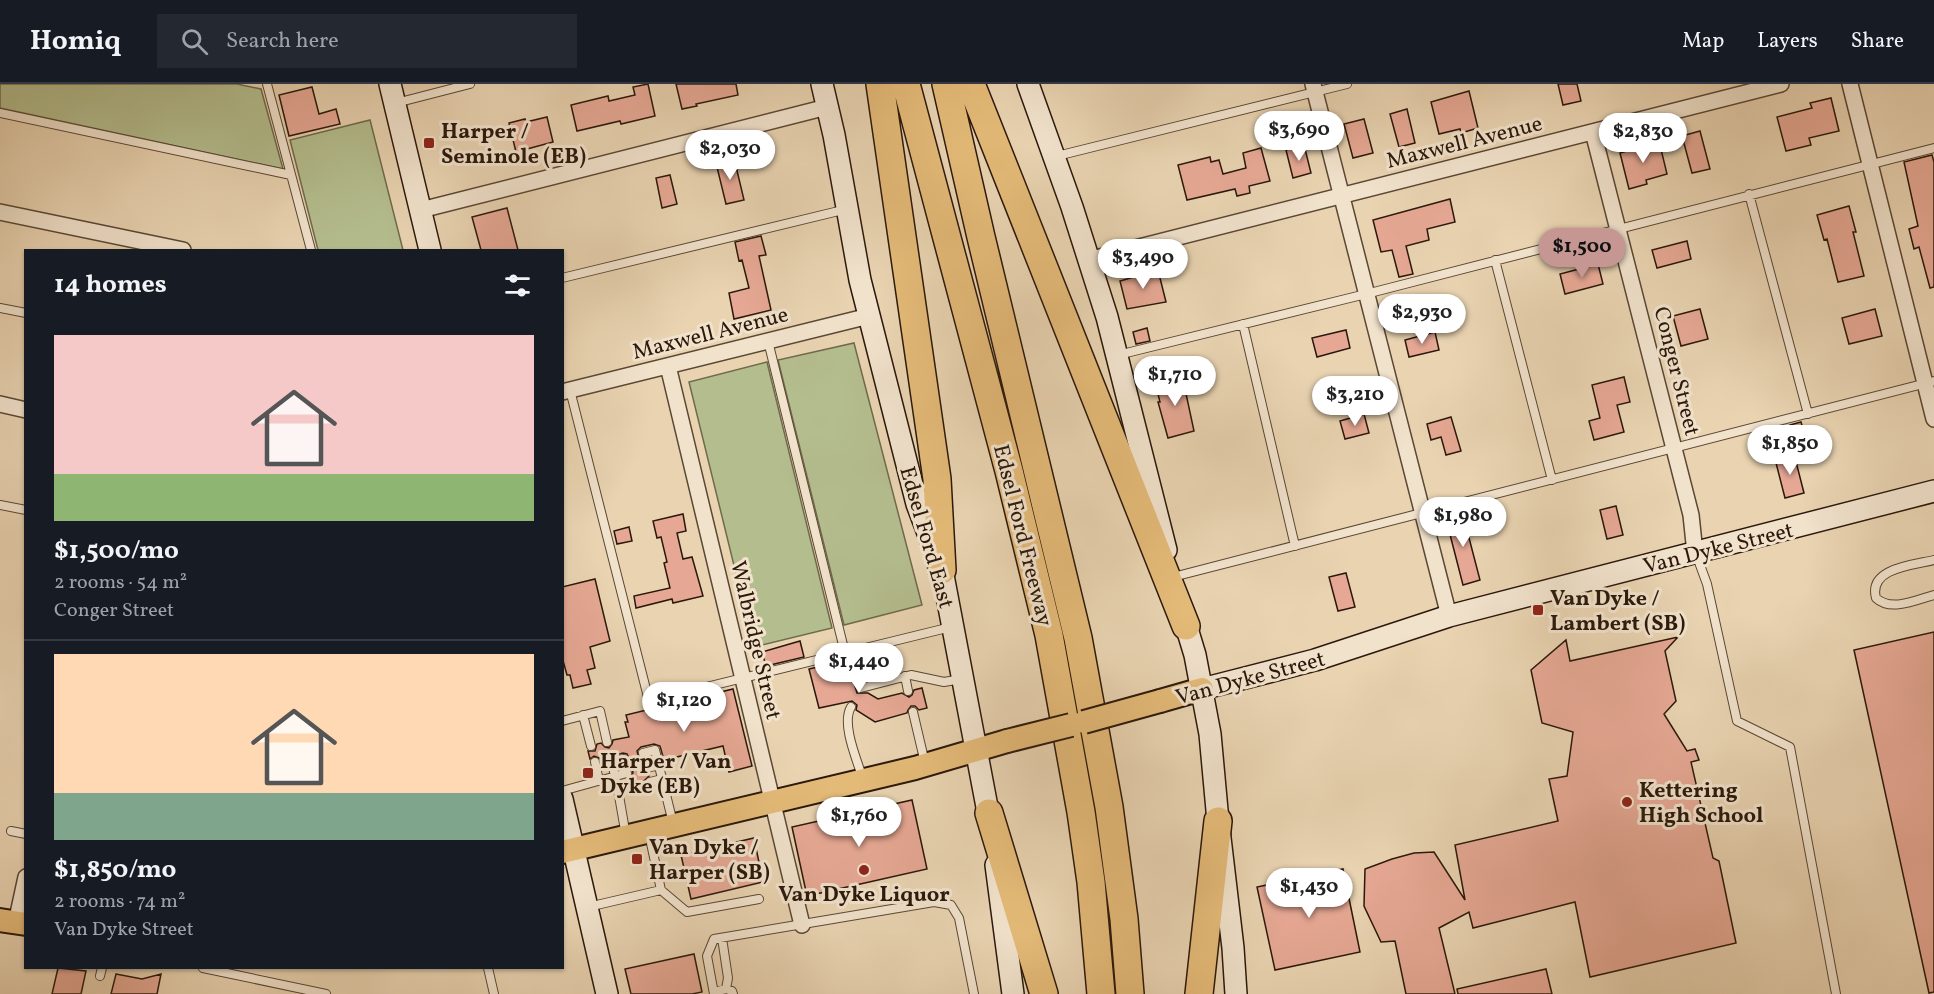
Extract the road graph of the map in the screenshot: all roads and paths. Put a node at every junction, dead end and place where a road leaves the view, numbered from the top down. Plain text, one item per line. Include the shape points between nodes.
1 (267, 84) edge
2 (470, 84) edge
3 (822, 84) edge
4 (880, 84) edge
5 (906, 84) edge
6 (946, 84) edge
7 (971, 84) edge
8 (1028, 84) edge
9 (1347, 84) edge
10 (1781, 84) edge
11 (1850, 84) edge
12 (1314, 88) edge
13 (392, 94) edge
14 (828, 107) junction
15 (0, 112) edge
16 (1593, 132) junction
17 (1934, 147) edge
18 (1054, 157) junction
19 (1870, 164) junction
20 (291, 175) junction
21 (1749, 194) junction
22 (1341, 196) junction
23 (848, 209) junction
24 (421, 210) junction
25 (0, 212) edge
26 (1618, 228) junction
27 (178, 249) edge
28 (311, 249) edge
29 (430, 249) edge
30 (1088, 260) junction
31 (1495, 260) junction
32 (564, 278) edge
33 (1366, 294) junction
34 (0, 308) edge
35 (24, 313) edge
36 (869, 316) junction
37 (1244, 324) junction
38 (768, 341) junction
39 (1116, 356) junction
40 (668, 366) junction
41 (1930, 382) edge
42 (566, 391) edge
43 (0, 404) edge
44 (24, 410) edge
45 (1808, 414) junction
46 (1934, 419) edge
47 (1674, 448) junction
48 (1552, 480) junction
49 (1934, 491) edge
50 (0, 505) edge
51 (24, 510) edge
52 (1423, 513) junction
53 (1295, 546) junction
54 (1695, 553) junction
55 (1934, 560) edge
56 (942, 570) junction
57 (1173, 577) junction
58 (1934, 595) edge
59 (1449, 616) junction
60 (1186, 626) junction
61 (953, 627) junction
62 (845, 653) junction
63 (905, 676) junction
64 (743, 677) junction
65 (963, 678) junction
66 (861, 688) dead end
67 (1202, 689) junction
68 (909, 691) dead end
69 (851, 707) dead end
70 (913, 712) dead end
71 (583, 716) junction
72 (564, 721) edge
73 (607, 742) dead end
74 (591, 746) dead end
75 (976, 749) junction
76 (643, 753) dead end
77 (624, 759) dead end
78 (595, 762) dead end
79 (659, 765) junction
80 (925, 765) junction
81 (647, 768) dead end
82 (627, 773) dead end
83 (615, 776) junction
84 (662, 779) junction
85 (863, 780) junction
86 (599, 781) junction
87 (650, 782) dead end
88 (631, 787) dead end
89 (564, 790) edge
90 (618, 790) junction
91 (772, 802) junction
92 (989, 813) junction
93 (564, 816) edge
94 (1218, 821) junction
95 (673, 824) junction
96 (11, 831) dead end
97 (649, 831) junction
98 (24, 834) edge
99 (626, 836) junction
100 (568, 850) edge
101 (24, 884) edge
102 (661, 890) junction
103 (759, 899) dead end
104 (586, 907) junction
105 (14, 922) edge
106 (802, 926) junction
107 (722, 938) junction
108 (102, 969) edge
109 (208, 969) edge
110 (488, 969) edge
111 (100, 976) dead end
112 (730, 991) edge
113 (714, 993) edge
114 (326, 994) edge
115 (494, 994) edge
116 (607, 994) edge
117 (974, 994) edge
118 (1013, 994) edge
119 (1044, 994) edge
120 (1101, 994) edge
121 (1130, 994) edge
122 (1199, 994) edge
123 (1236, 994) edge
124 (1836, 994) edge

1 - 20 lane
2 - 13 lane via 443,91
3 - 14 street, Edsel Ford East
4 - 56 highway via 937,479
5 - 120 highway, Edsel Ford Freeway via 1049,635 1081,812
6 - 121 highway, Edsel Ford Freeway via 1078,638 1109,807
7 - 60 highway
8 - 18 street
9 - 12 lane
10 - 16 street, Maxwell Avenue
11 - 19 street
12 - 18 lane
12 - 22 street
13 - 24 street
14 - 23 street, Edsel Ford East
14 - 24 street
15 - 20 lane
16 - 22 street, Maxwell Avenue
16 - 26 street, Conger Street
17 - 19 lane
18 - 30 street
19 - 21 lane
19 - 41 street
20 - 28 lane
21 - 26 lane
21 - 45 lane
22 - 30 street, Maxwell Avenue
22 - 33 street
23 - 32 lane
23 - 36 street, Edsel Ford East
24 - 29 street
25 - 27 street
26 - 31 lane
26 - 47 street, Conger Street
30 - 39 street
31 - 33 lane
31 - 48 lane
33 - 37 lane
33 - 52 street
34 - 35 lane
36 - 38 street, Maxwell Avenue
36 - 56 street, Edsel Ford East via 917,504
37 - 39 lane
37 - 53 lane
38 - 40 street, Maxwell Avenue
38 - 62 lane
39 - 57 street
40 - 42 street, Maxwell Avenue
40 - 64 street, Walbridge Street
41 - 45 lane
41 - 46 street
42 - 64 lane via 649,701
43 - 44 street
45 - 47 lane
47 - 48 lane
47 - 54 street, Conger Street via 1691,515
48 - 52 lane
49 - 54 street, Van Dyke Street
50 - 51 lane
52 - 53 lane
52 - 59 street
53 - 57 lane
54 - 59 street, Van Dyke Street
54 - 124 lane via 1707,584 1737,721 1790,747
55 - 58 lane via 1885,573 1874,592 1886,604
56 - 61 street, Edsel Ford East
57 - 60 street
59 - 67 street, Van Dyke Street via 1315,660
60 - 67 street
61 - 62 lane
61 - 65 street, Edsel Ford East
62 - 64 lane
63 - 65 lane via 944,682
63 - 66 lane
63 - 68 lane
64 - 91 street, Walbridge Street
65 - 75 street, Edsel Ford East
67 - 75 main road, Van Dyke Street, bridge
67 - 94 street
69 - 85 lane via 847,723
70 - 80 lane
71 - 72 lane
71 - 73 lane via 600,711
71 - 74 lane
75 - 80 main road, Van Dyke Street
75 - 92 street, Edsel Ford East
76 - 79 lane via 654,750
77 - 83 lane via 611,760
78 - 86 lane
79 - 81 lane
79 - 84 lane
80 - 85 main road, Van Dyke Street
82 - 83 lane
83 - 86 lane
83 - 90 lane
84 - 87 lane
84 - 95 lane
85 - 91 main road, Van Dyke Street
86 - 89 lane
88 - 90 lane
90 - 99 lane
91 - 95 main road, Van Dyke Street
91 - 106 street, Walbridge Street
92 - 118 street, Edsel Ford East
92 - 119 highway
93 - 100 street
94 - 122 highway
94 - 123 street
95 - 97 main road, Van Dyke Street
96 - 98 lane
97 - 99 main road, Van Dyke Street
97 - 102 lane
99 - 100 main road, Van Dyke Street
100 - 104 street
101 - 105 street
102 - 103 lane via 687,912
102 - 104 lane
104 - 116 street
106 - 107 lane
106 - 117 lane via 934,902 951,905 959,918
107 - 112 lane
107 - 113 lane via 714,939 707,956
108 - 111 lane
109 - 114 lane
110 - 115 lane
112 - 113 lane

